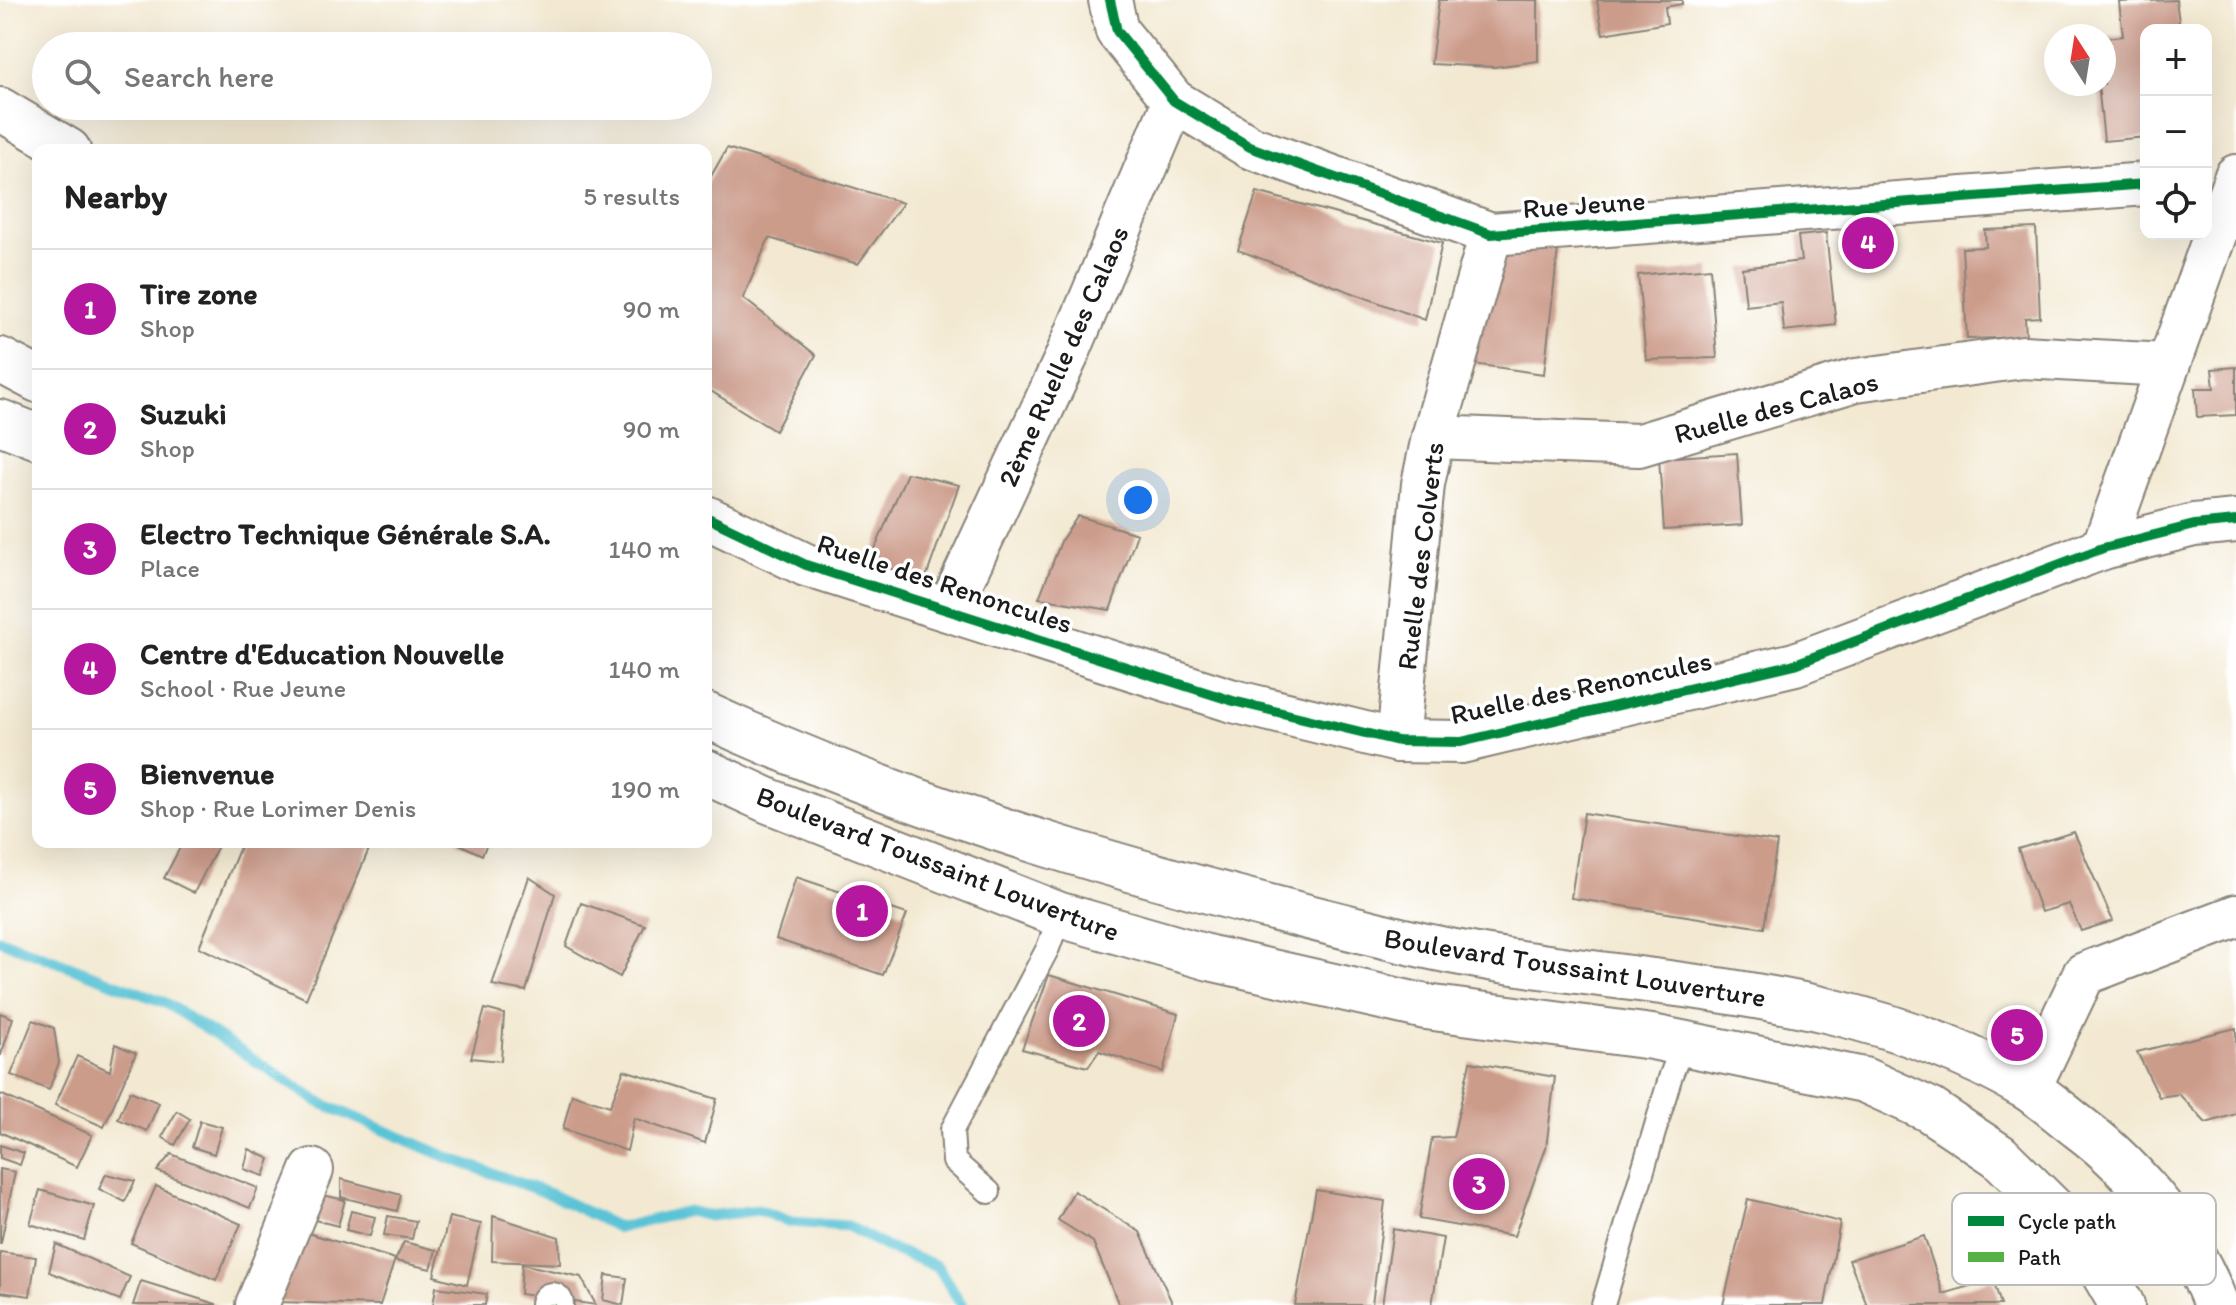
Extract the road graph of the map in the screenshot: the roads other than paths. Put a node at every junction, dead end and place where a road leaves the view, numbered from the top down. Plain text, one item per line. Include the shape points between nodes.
1 (1110, 0) edge
2 (1174, 101) junction
3 (0, 109) edge
4 (59, 144) edge
5 (2236, 176) edge
6 (2212, 178) edge
7 (2140, 184) edge
8 (1491, 234) junction
9 (0, 360) edge
10 (2166, 365) junction
11 (32, 377) edge
12 (0, 422) edge
13 (32, 435) edge
14 (1433, 437) junction
15 (712, 520) edge
16 (2236, 521) edge
17 (2103, 548) junction
18 (949, 609) junction
19 (712, 718) edge
20 (1398, 741) junction
21 (712, 775) edge
22 (1060, 915) junction
23 (2236, 916) edge
24 (1684, 1042) junction
25 (2029, 1089) junction
26 (312, 1170) dead end
27 (989, 1192) dead end
28 (2036, 1193) edge
29 (2150, 1193) edge
30 (2110, 1285) edge
31 (2205, 1285) edge
32 (257, 1305) edge
33 (1603, 1305) edge
34 (2122, 1305) edge
35 (2216, 1305) edge

1 - 2 street, Rue Jeune via 1117,31
2 - 8 street, Rue Jeune via 1250,147
2 - 18 street, 2ème Ruelle des Calaos via 1066,358
3 - 4 street
5 - 6 street
5 - 10 street
7 - 8 street, Rue Jeune
8 - 14 street, Ruelle des Colverts
9 - 11 main road
10 - 14 street, Ruelle des Calaos via 2023,357 1856,380 1639,445
10 - 17 street
12 - 13 main road
14 - 20 street, Ruelle des Colverts via 1423,484
15 - 18 street, Ruelle des Renoncules via 806,565
16 - 17 street, Ruelle des Renoncules via 2194,525
17 - 20 street, Ruelle des Renoncules via 1795,664 1461,742
18 - 20 street, Ruelle des Renoncules via 1233,701
19 - 25 main road, Boulevard Toussaint Louverture via 1003,833 1207,893 1436,949 1826,1008 1969,1057
21 - 22 main road, Boulevard Toussaint Louverture
22 - 24 main road, Boulevard Toussaint Louverture via 1210,958 1426,1007
22 - 27 lane via 1048,948 952,1130 954,1161
23 - 25 street via 2084,974
24 - 28 main road, Boulevard Toussaint Louverture via 1864,1080 1930,1110 1999,1156
24 - 33 lane
25 - 29 main road, Boulevard Toussaint Louverture via 2109,1150
26 - 32 street
30 - 34 main road, Boulevard Toussaint Louverture
31 - 35 main road, Boulevard Toussaint Louverture

